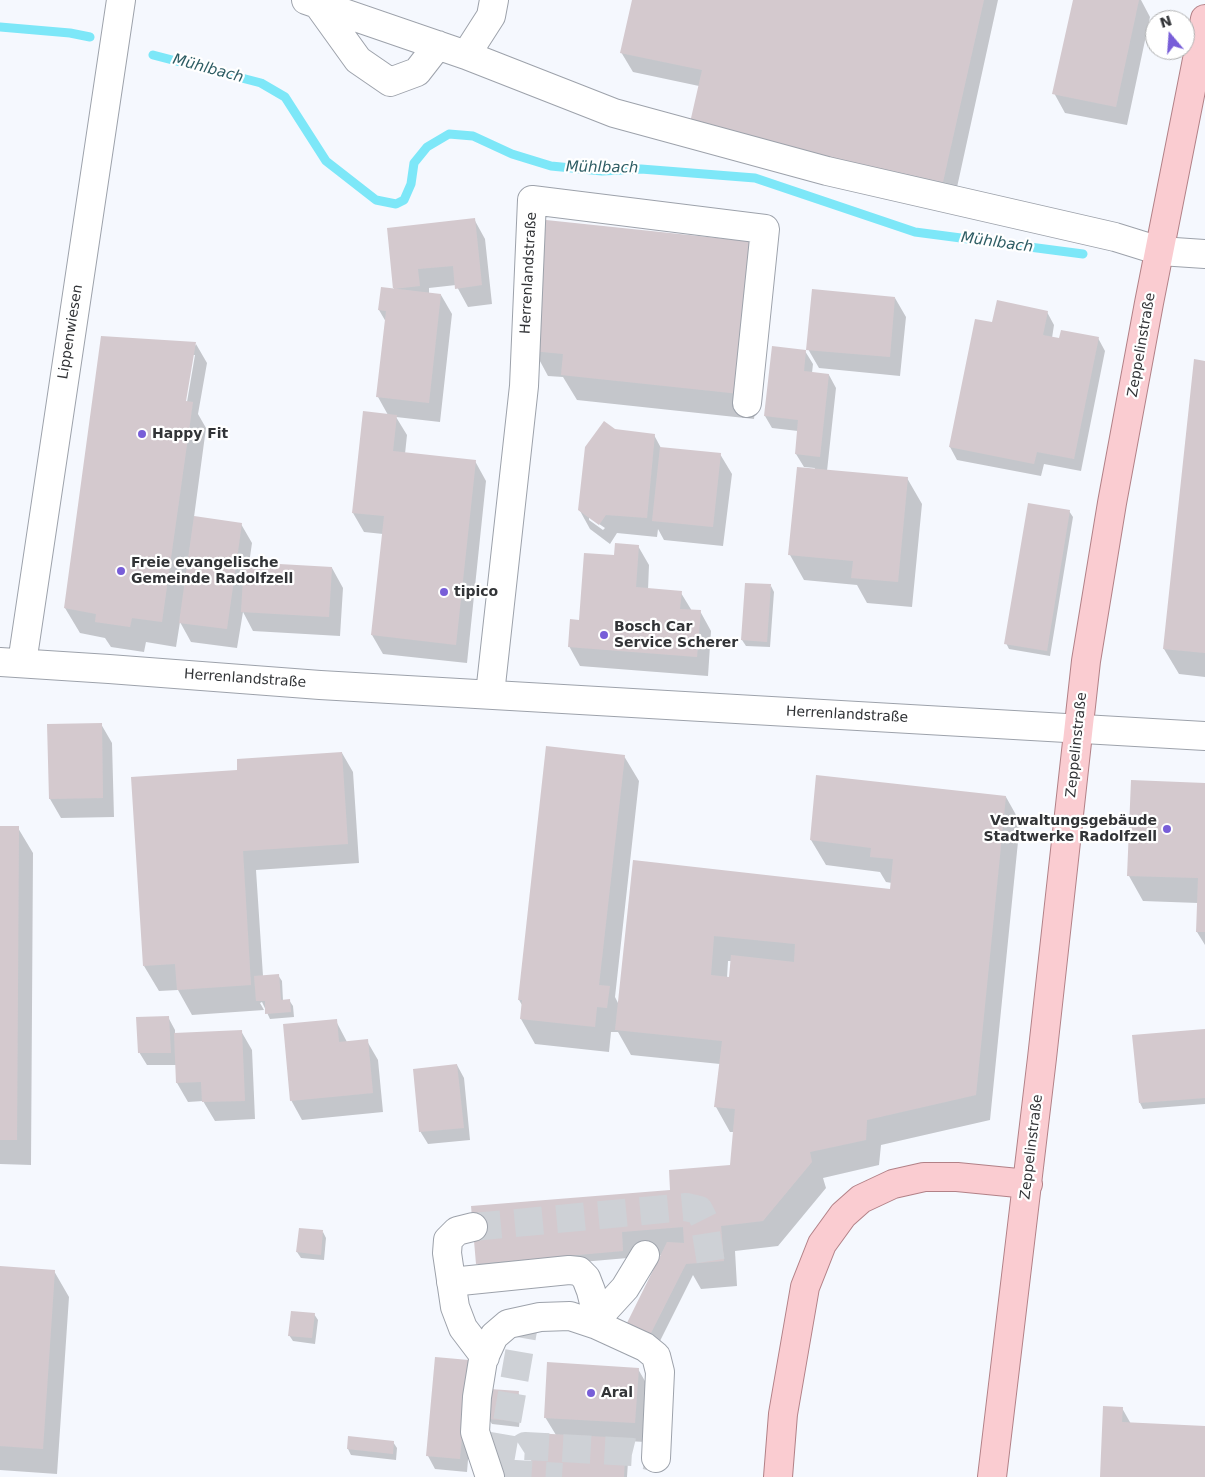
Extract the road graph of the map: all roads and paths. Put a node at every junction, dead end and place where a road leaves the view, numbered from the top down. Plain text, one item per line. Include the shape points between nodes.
1 (121, 0) edge
2 (494, 0) edge
3 (311, 1) edge
4 (1205, 19) edge
5 (438, 45) junction
6 (466, 55) junction
7 (1199, 78) edge
8 (1160, 252) junction
9 (1205, 254) edge
10 (747, 402) dead end
11 (11, 663) edge
12 (490, 694) junction
13 (1078, 729) junction
14 (1205, 736) edge
15 (1028, 1184) junction
16 (473, 1227) tunnel mouth
17 (645, 1255) dead end
18 (451, 1282) junction
19 (593, 1323) junction
20 (484, 1357) junction
21 (656, 1458) dead end
22 (490, 1477) tunnel mouth
23 (778, 1477) edge
24 (992, 1477) edge

1 - 11 street, Lippenwiesen
2 - 6 street via 491,16
3 - 5 street
3 - 5 street via 358,60 390,82 417,72
4 - 7 main road, Zeppelinstraße
5 - 6 street
6 - 8 street via 614,114 827,171 1114,237
7 - 8 main road, Zeppelinstraße
8 - 9 street
8 - 13 main road, Zeppelinstraße via 1112,503
10 - 12 street, Herrenlandstraße via 765,229 532,200 524,386
11 - 12 street, Herrenlandstraße
12 - 13 street, Herrenlandstraße
13 - 14 street, Herrenlandstraße
13 - 15 main road, Zeppelinstraße
15 - 23 main road via 957,1177 924,1178 893,1184 861,1199 843,1216 822,1244 806,1287 783,1414
15 - 24 main road, Zeppelinstraße
16 - 18 street via 457,1231 448,1240
17 - 19 street via 626,1288
18 - 19 street via 580,1271 591,1290 595,1307
18 - 20 street via 463,1328
19 - 20 street via 570,1316 540,1317 508,1324 494,1336
19 - 21 street via 645,1347 656,1356 660,1372
20 - 22 street via 477,1397 476,1432

